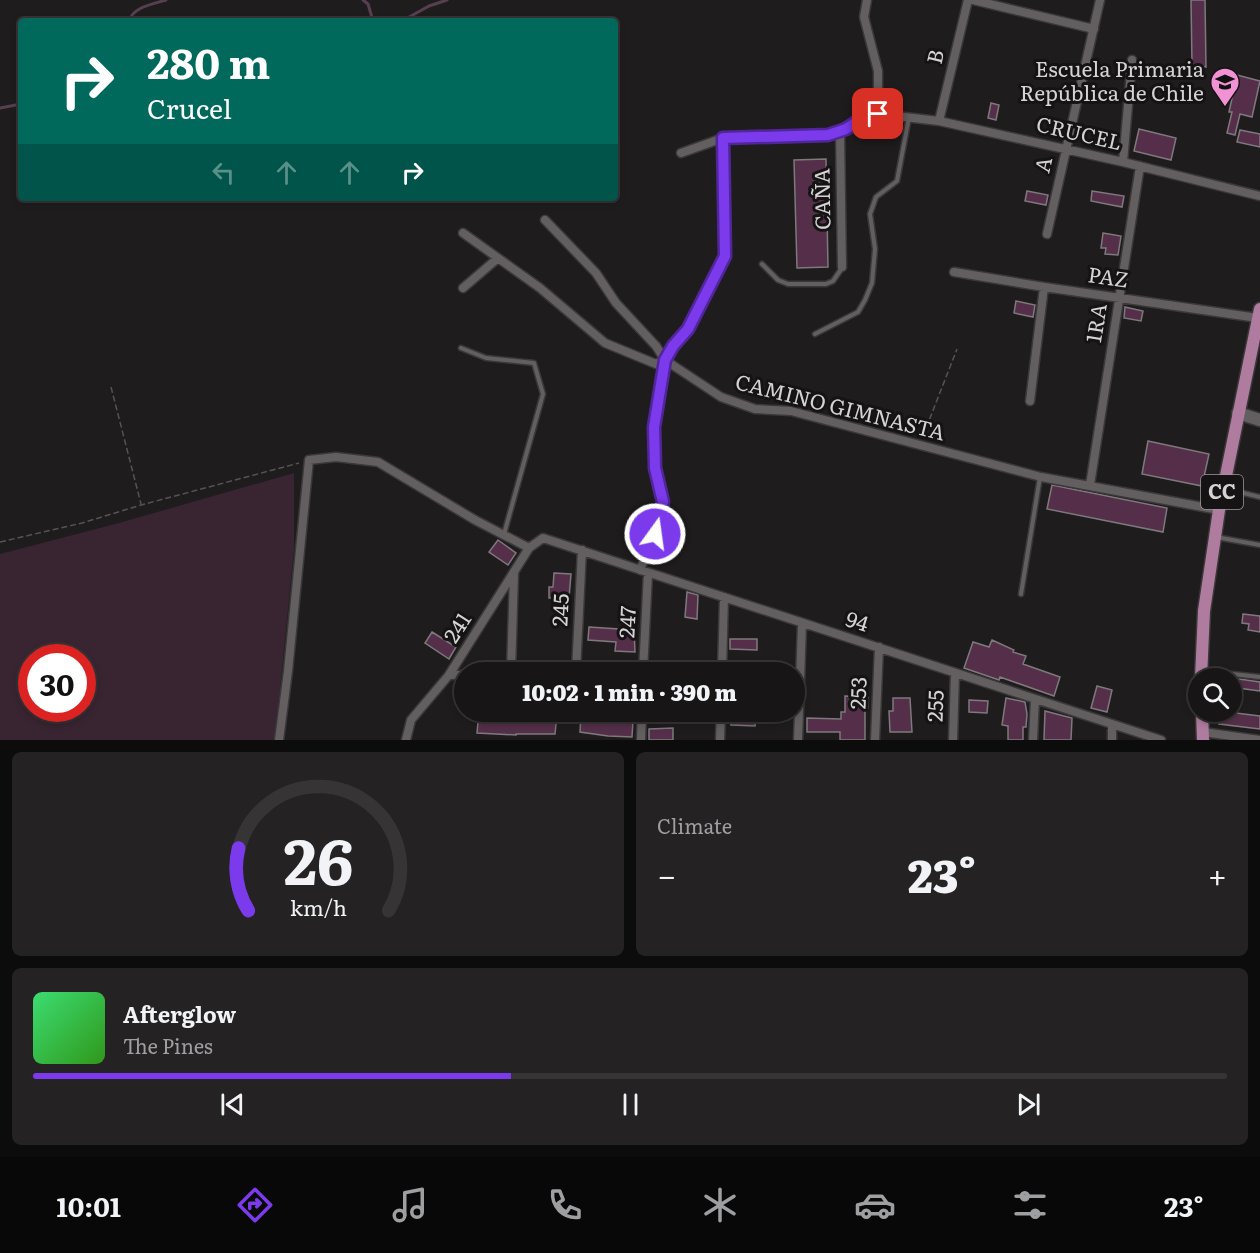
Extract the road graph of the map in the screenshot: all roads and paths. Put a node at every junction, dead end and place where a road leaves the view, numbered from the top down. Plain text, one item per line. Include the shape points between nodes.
1 (867, 0) edge
2 (968, 0) edge
3 (973, 0) edge
4 (1100, 0) edge
5 (1094, 28) junction
6 (1132, 60) dead end
7 (878, 114) junction
8 (909, 117) junction
9 (939, 122) junction
10 (840, 130) junction
11 (723, 138) junction
12 (1066, 149) junction
13 (681, 153) dead end
14 (1123, 162) junction
15 (1140, 166) junction
16 (1260, 196) edge
17 (545, 220) dead end
18 (463, 233) dead end
19 (1047, 234) dead end
20 (498, 258) junction
21 (762, 264) dead end
22 (842, 267) joint
23 (954, 272) dead end
24 (1044, 287) junction
25 (463, 288) dead end
26 (1119, 297) junction
27 (1259, 313) edge
28 (815, 334) dead end
29 (460, 348) dead end
30 (957, 349) dead end
31 (1256, 352) edge
32 (665, 360) junction
33 (111, 387) dead end
34 (1030, 401) dead end
35 (1238, 413) junction
36 (1260, 420) edge
37 (919, 446) junction
38 (309, 460) junction
39 (1041, 477) junction
40 (1090, 485) junction
41 (1223, 488) junction
42 (1260, 497) edge
43 (141, 505) junction
44 (1219, 510) junction
45 (504, 535) junction
46 (543, 537) joint
47 (1215, 537) junction
48 (0, 542) edge
49 (1260, 545) edge
50 (529, 548) junction
51 (582, 549) junction
52 (514, 572) junction
53 (644, 572) junction
54 (1021, 594) dead end
55 (724, 597) junction
56 (802, 624) junction
57 (879, 647) junction
58 (511, 662) edge
59 (576, 662) edge
60 (643, 662) edge
61 (722, 662) edge
62 (1201, 668) edge
63 (955, 673) junction
64 (449, 675) junction
65 (454, 675) edge
66 (1242, 676) edge
67 (1260, 677) edge
68 (1035, 699) junction
69 (642, 722) edge
70 (721, 722) edge
71 (1112, 725) junction
72 (1203, 736) edge
73 (279, 740) edge
74 (406, 740) edge
75 (641, 740) edge
76 (720, 740) edge
77 (798, 740) edge
78 (875, 740) edge
79 (953, 740) edge
80 (1033, 740) edge
81 (1112, 740) edge
82 (1161, 740) edge
83 (1260, 740) edge

1 - 7 street via 864,17 878,71
2 - 9 street, B
3 - 5 street
4 - 5 street, A
5 - 12 street, A
6 - 14 street
7 - 8 street, CRUCEL
7 - 10 street, CRUCEL
8 - 9 street, CRUCEL
8 - 28 lane via 897,182 876,197 870,214 875,249 872,283 858,312
9 - 12 street, CRUCEL
10 - 11 street, CRUCEL via 828,135
10 - 22 street, CAÑA
11 - 13 street, CRUCEL
11 - 32 street, 247 via 725,256 688,329
12 - 14 street, CRUCEL
12 - 19 street, A
14 - 15 street, CRUCEL
15 - 16 street, CRUCEL
15 - 26 street, 1RA
17 - 32 street via 596,273
18 - 20 street, CAMINO GIMNASTA
20 - 25 street
20 - 32 street, CAMINO GIMNASTA via 605,343 656,363
21 - 22 lane via 788,284 826,284 833,281
23 - 24 street, PAZ
24 - 26 street, PAZ
24 - 34 street
26 - 27 street, PAZ
26 - 40 street, 1RA
27 - 31 main road, CC
29 - 45 lane via 486,358 534,363 543,394
30 - 37 path
31 - 35 main road, CC
32 - 37 street, CAMINO GIMNASTA via 720,397 755,409 791,411
32 - 53 street, 247 via 654,427 655,468 663,502
33 - 43 path
35 - 36 street
35 - 41 main road, CC
37 - 39 street, CAMINO GIMNASTA
38 - 43 path
38 - 45 street via 378,462
38 - 73 street
39 - 40 street, CAMINO GIMNASTA
39 - 54 lane
40 - 44 street, CAMINO GIMNASTA
41 - 42 lane
41 - 44 main road, CC
43 - 48 path
44 - 47 main road, CC
45 - 50 street
46 - 50 street, 241
46 - 51 street, 94
47 - 49 lane
47 - 62 main road, CC via 1204,611
50 - 52 street, 241
51 - 53 street, 94
51 - 59 street, 245
52 - 58 street
52 - 64 street, 241
53 - 55 street, 94
53 - 60 street, 247
55 - 56 street, 94
55 - 61 street
56 - 57 street, 94
56 - 77 street
57 - 63 street, 94
57 - 78 street, 253
63 - 68 street, 94
63 - 79 street, 255
64 - 65 street
64 - 74 street, 241 via 411,720
66 - 67 lane
68 - 71 street, 94
68 - 80 street
69 - 75 street
70 - 76 street
71 - 81 street
71 - 82 street, 94
72 - 83 street

